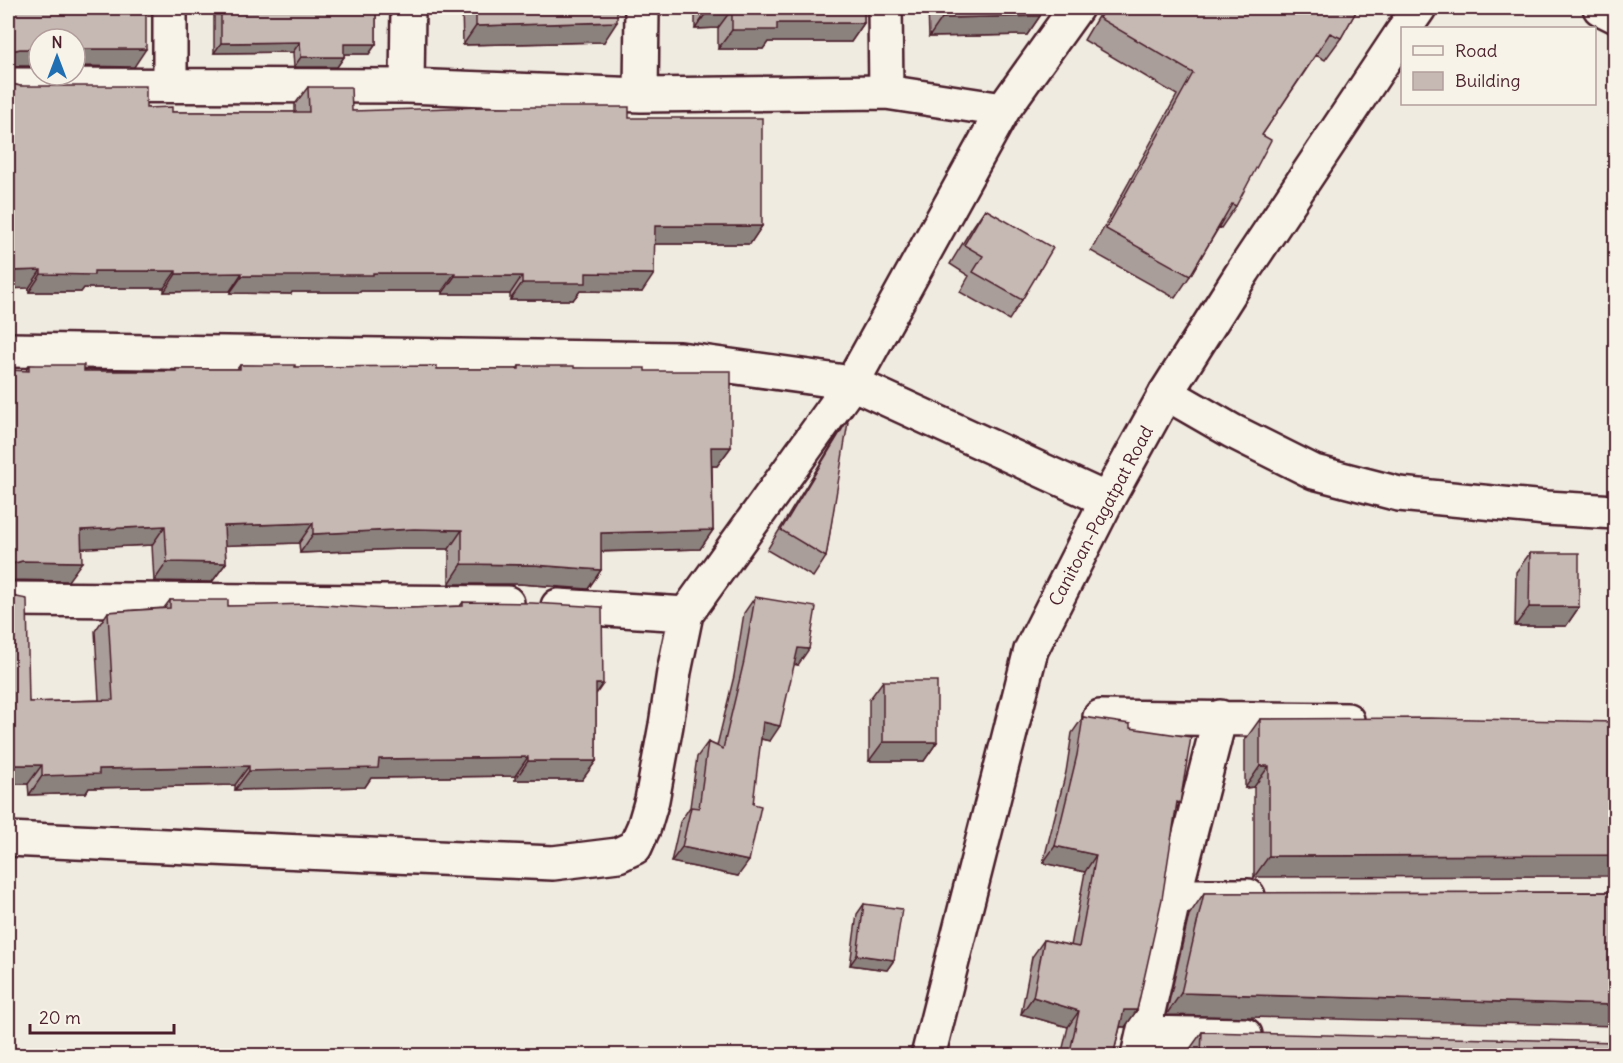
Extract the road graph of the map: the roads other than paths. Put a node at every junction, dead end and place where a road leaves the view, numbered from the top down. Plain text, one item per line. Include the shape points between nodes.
1 (170, 8) edge
2 (408, 8) edge
3 (642, 8) edge
4 (885, 8) edge
5 (1076, 8) edge
6 (1419, 8) edge
7 (1600, 8) edge
8 (1616, 16) edge
9 (1406, 27) edge
10 (1401, 34) edge
11 (8, 85) edge
12 (170, 85) junction
13 (407, 86) junction
14 (886, 92) junction
15 (641, 95) junction
16 (1003, 110) junction
17 (8, 350) edge
18 (852, 383) junction
19 (1166, 393) junction
20 (1107, 500) junction
21 (1616, 512) edge
22 (8, 599) edge
23 (686, 614) junction
24 (1100, 717) edge
25 (1220, 717) junction
26 (1376, 720) edge
27 (8, 839) edge
28 (1174, 896) junction
29 (1282, 896) edge
30 (1273, 1036) edge
31 (1141, 1044) edge
32 (928, 1056) edge

1 - 12 street
2 - 13 street
3 - 15 street
4 - 14 street
5 - 16 street
6 - 9 street
7 - 8 street
10 - 19 street, Canitoan-Pagatpat Road
11 - 12 street
12 - 13 street
13 - 15 street
14 - 15 street
14 - 16 street
16 - 18 street
17 - 18 street via 680,360
18 - 20 street
18 - 23 street
19 - 20 street, Canitoan-Pagatpat Road
19 - 21 street via 1314,472 1399,494
20 - 32 street, Canitoan-Pagatpat Road via 1030,650
22 - 23 street via 519,603
23 - 27 street via 652,800 634,847 618,855 553,863
24 - 25 street
25 - 26 street
25 - 28 street
28 - 29 street
28 - 31 street
30 - 31 street

